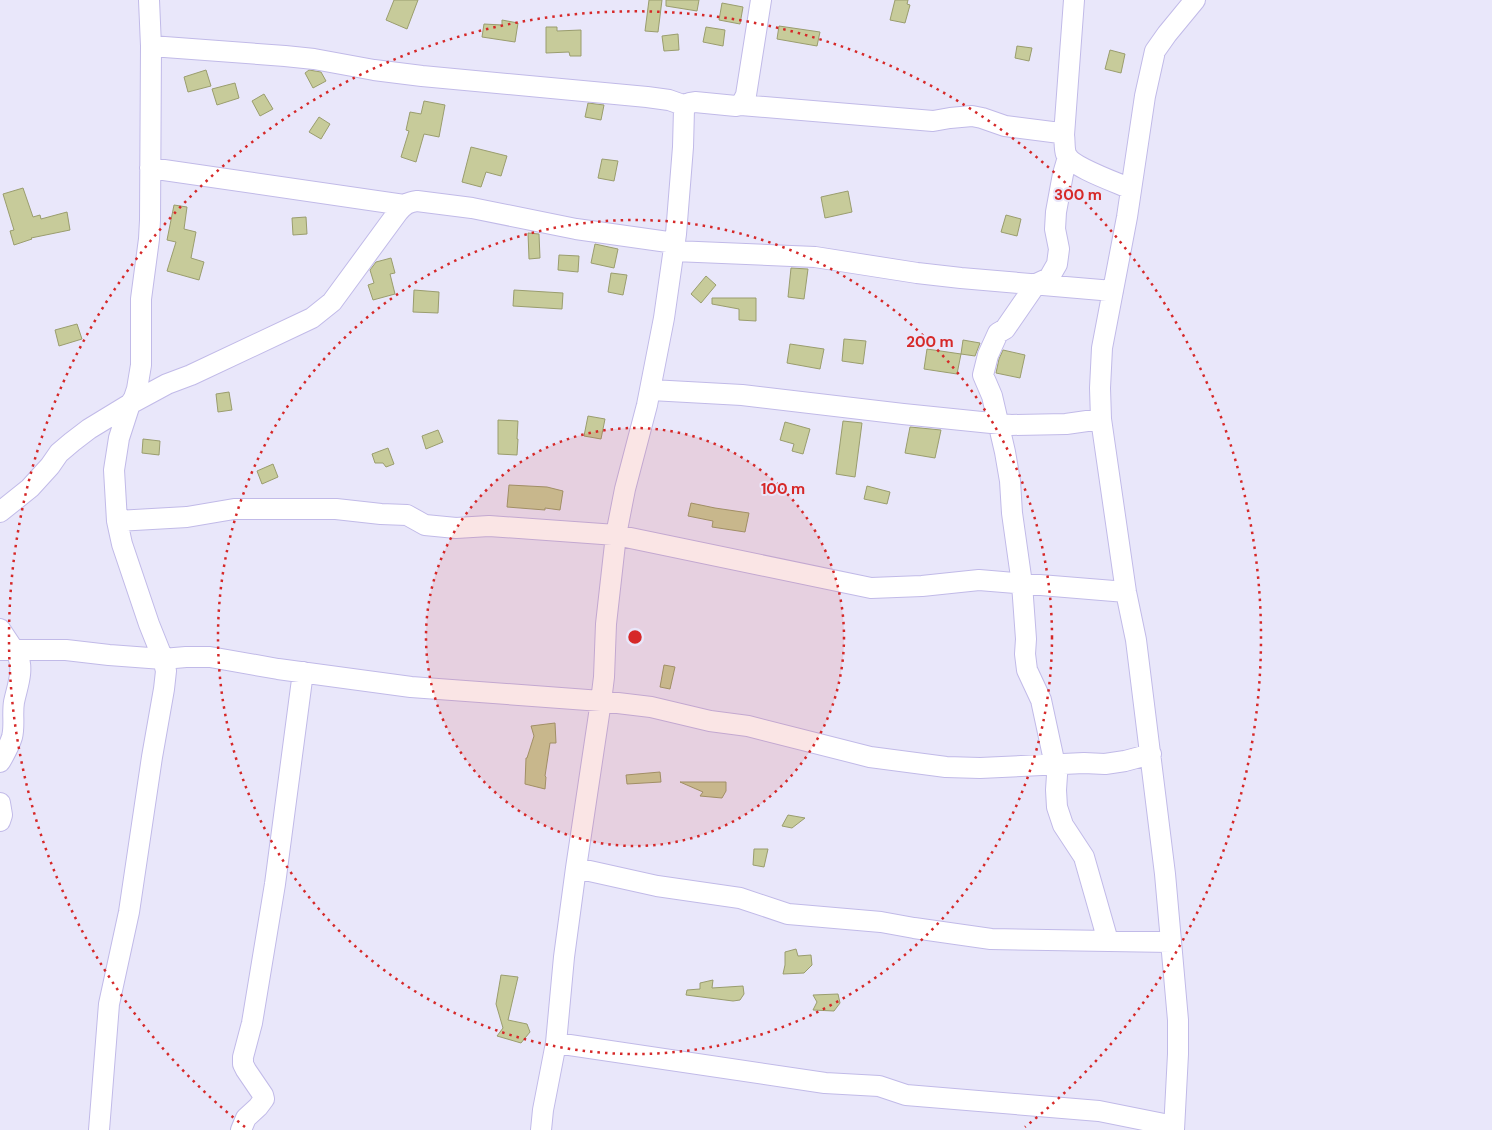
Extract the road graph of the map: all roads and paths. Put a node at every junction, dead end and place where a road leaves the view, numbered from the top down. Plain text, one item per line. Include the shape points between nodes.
1 (149, 0) edge
2 (761, 0) edge
3 (1074, 0) edge
4 (1195, 0) edge
5 (151, 46) junction
6 (741, 105) junction
7 (686, 106) junction
8 (1064, 134) junction
9 (1068, 157) junction
10 (150, 168) junction
11 (1131, 189) junction
12 (404, 205) junction
13 (674, 247) junction
14 (1036, 284) junction
15 (1113, 291) junction
16 (651, 390) junction
17 (130, 404) junction
18 (1101, 419) junction
19 (997, 424) junction
20 (0, 512) edge
21 (117, 521) junction
22 (616, 535) junction
23 (1022, 584) junction
24 (1126, 592) junction
25 (0, 629) edge
26 (7, 650) edge
27 (163, 659) junction
28 (303, 672) junction
29 (601, 701) junction
30 (1151, 754) junction
31 (0, 762) edge
32 (1055, 765) junction
33 (0, 802) edge
34 (0, 821) edge
35 (576, 868) junction
36 (1108, 941) junction
37 (1171, 942) junction
38 (556, 1043) junction
39 (1174, 1128) edge
40 (98, 1130) edge
41 (241, 1130) edge
42 (541, 1130) edge

1 - 5 street
2 - 6 street via 746,95
3 - 8 street
4 - 11 street via 1155,51
5 - 7 street via 314,59 384,72 647,97
5 - 10 street
6 - 7 street via 695,102
6 - 8 street via 933,121 972,116 1005,126
7 - 13 street
8 - 9 street
9 - 11 street via 1090,172
9 - 14 street via 1056,212 1057,264 1049,278
10 - 12 street
10 - 17 street via 148,239 141,299 141,365 137,389
11 - 15 street
12 - 13 street via 417,201 472,208
12 - 17 street via 332,302 312,318
13 - 14 street via 814,257 916,273
13 - 16 street
14 - 15 street
14 - 19 street via 1005,329 998,334 988,355 983,375 992,396
15 - 18 street via 1102,348
16 - 19 street via 742,395
16 - 22 street
17 - 20 street via 72,442 30,488
17 - 21 street via 119,438 114,470
18 - 19 street via 1066,424
18 - 24 street
19 - 23 street via 1010,481
21 - 22 street via 187,517 234,509 336,509 408,515 425,525 456,528 489,526
21 - 27 street via 122,544
22 - 23 street via 871,588 979,580
22 - 29 street
23 - 24 street
23 - 32 street via 1024,654 1027,670 1041,700
24 - 30 street via 1136,640
25 - 26 street
26 - 27 street via 66,650
26 - 31 street via 19,660 20,674 12,736
27 - 28 street via 210,657
27 - 40 street via 166,671 164,689 110,1004
28 - 29 street via 411,686
28 - 41 street via 275,884 252,1023 243,1057 246,1070 264,1099 246,1118
29 - 32 street via 748,726 892,761 980,768
29 - 35 street
30 - 32 street via 1115,763
30 - 37 street
32 - 36 street via 1057,807 1063,825 1084,857
33 - 34 street
35 - 36 street via 657,886 740,898 800,916 881,922 991,939
35 - 38 street
36 - 37 street
37 - 39 street via 1178,1020
38 - 39 street via 824,1083 879,1086 906,1095 1099,1111
38 - 42 street

